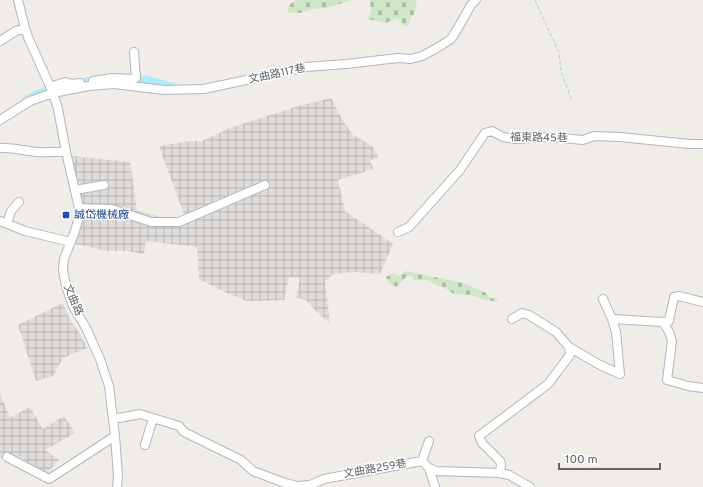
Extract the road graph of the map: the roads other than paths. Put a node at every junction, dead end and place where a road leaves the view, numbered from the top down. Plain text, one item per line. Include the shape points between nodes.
1 (18, 0) edge
2 (476, 0) edge
3 (25, 28) junction
4 (0, 41) edge
5 (134, 52) dead end
6 (51, 90) junction
7 (0, 120) edge
8 (703, 144) edge
9 (0, 148) edge
10 (66, 152) junction
11 (104, 185) dead end
12 (265, 185) dead end
13 (76, 190) junction
14 (19, 202) dead end
15 (79, 208) junction
16 (4, 223) edge
17 (398, 232) dead end
18 (71, 242) junction
19 (604, 299) dead end
20 (703, 302) edge
21 (512, 319) dead end
22 (612, 319) junction
23 (663, 322) junction
24 (569, 347) junction
25 (703, 388) edge
26 (113, 417) junction
27 (153, 418) junction
28 (115, 436) junction
29 (429, 441) dead end
30 (145, 445) dead end
31 (7, 457) dead end
32 (422, 461) junction
33 (429, 468) junction
34 (500, 473) junction
35 (118, 487) edge
36 (435, 487) edge
37 (530, 487) edge

1 - 3 street, 文曲路
2 - 6 street, 文曲路117巷 via 451,39 438,48 411,59 306,67 204,89 164,90 114,84
3 - 4 street
3 - 6 street, 文曲路
5 - 6 street via 134,79 113,78 72,84 65,82
6 - 7 street
6 - 10 street, 文曲路 via 58,109
8 - 17 street, 福東路45巷 via 594,136 583,140 552,137 515,139 503,137 492,131 485,133 460,170 409,227
9 - 10 street
10 - 13 street, 文曲路
11 - 13 street
12 - 15 street via 179,222 151,222 112,209
13 - 15 street, 文曲路
14 - 16 street
15 - 18 street, 文曲路 via 79,217
16 - 18 street
18 - 26 street, 文曲路 via 64,259 66,286 100,359 109,386
19 - 22 street
20 - 23 street via 679,296 674,298 669,321
21 - 24 street via 522,313 529,314 556,332
22 - 23 street
22 - 24 street via 616,332 620,374
23 - 25 street via 672,341 667,380
24 - 34 street via 570,355 548,384 479,436 482,443 500,460
26 - 27 street, 文曲路259巷 via 140,414
26 - 28 street, 文曲路
27 - 30 street
27 - 32 street, 文曲路259巷 via 179,426 184,432 241,460 253,471 297,486
28 - 31 street via 49,479
28 - 35 street, 文曲路
29 - 32 street
32 - 33 street, 文曲路259巷
33 - 34 street via 436,471
33 - 36 street
34 - 37 street

